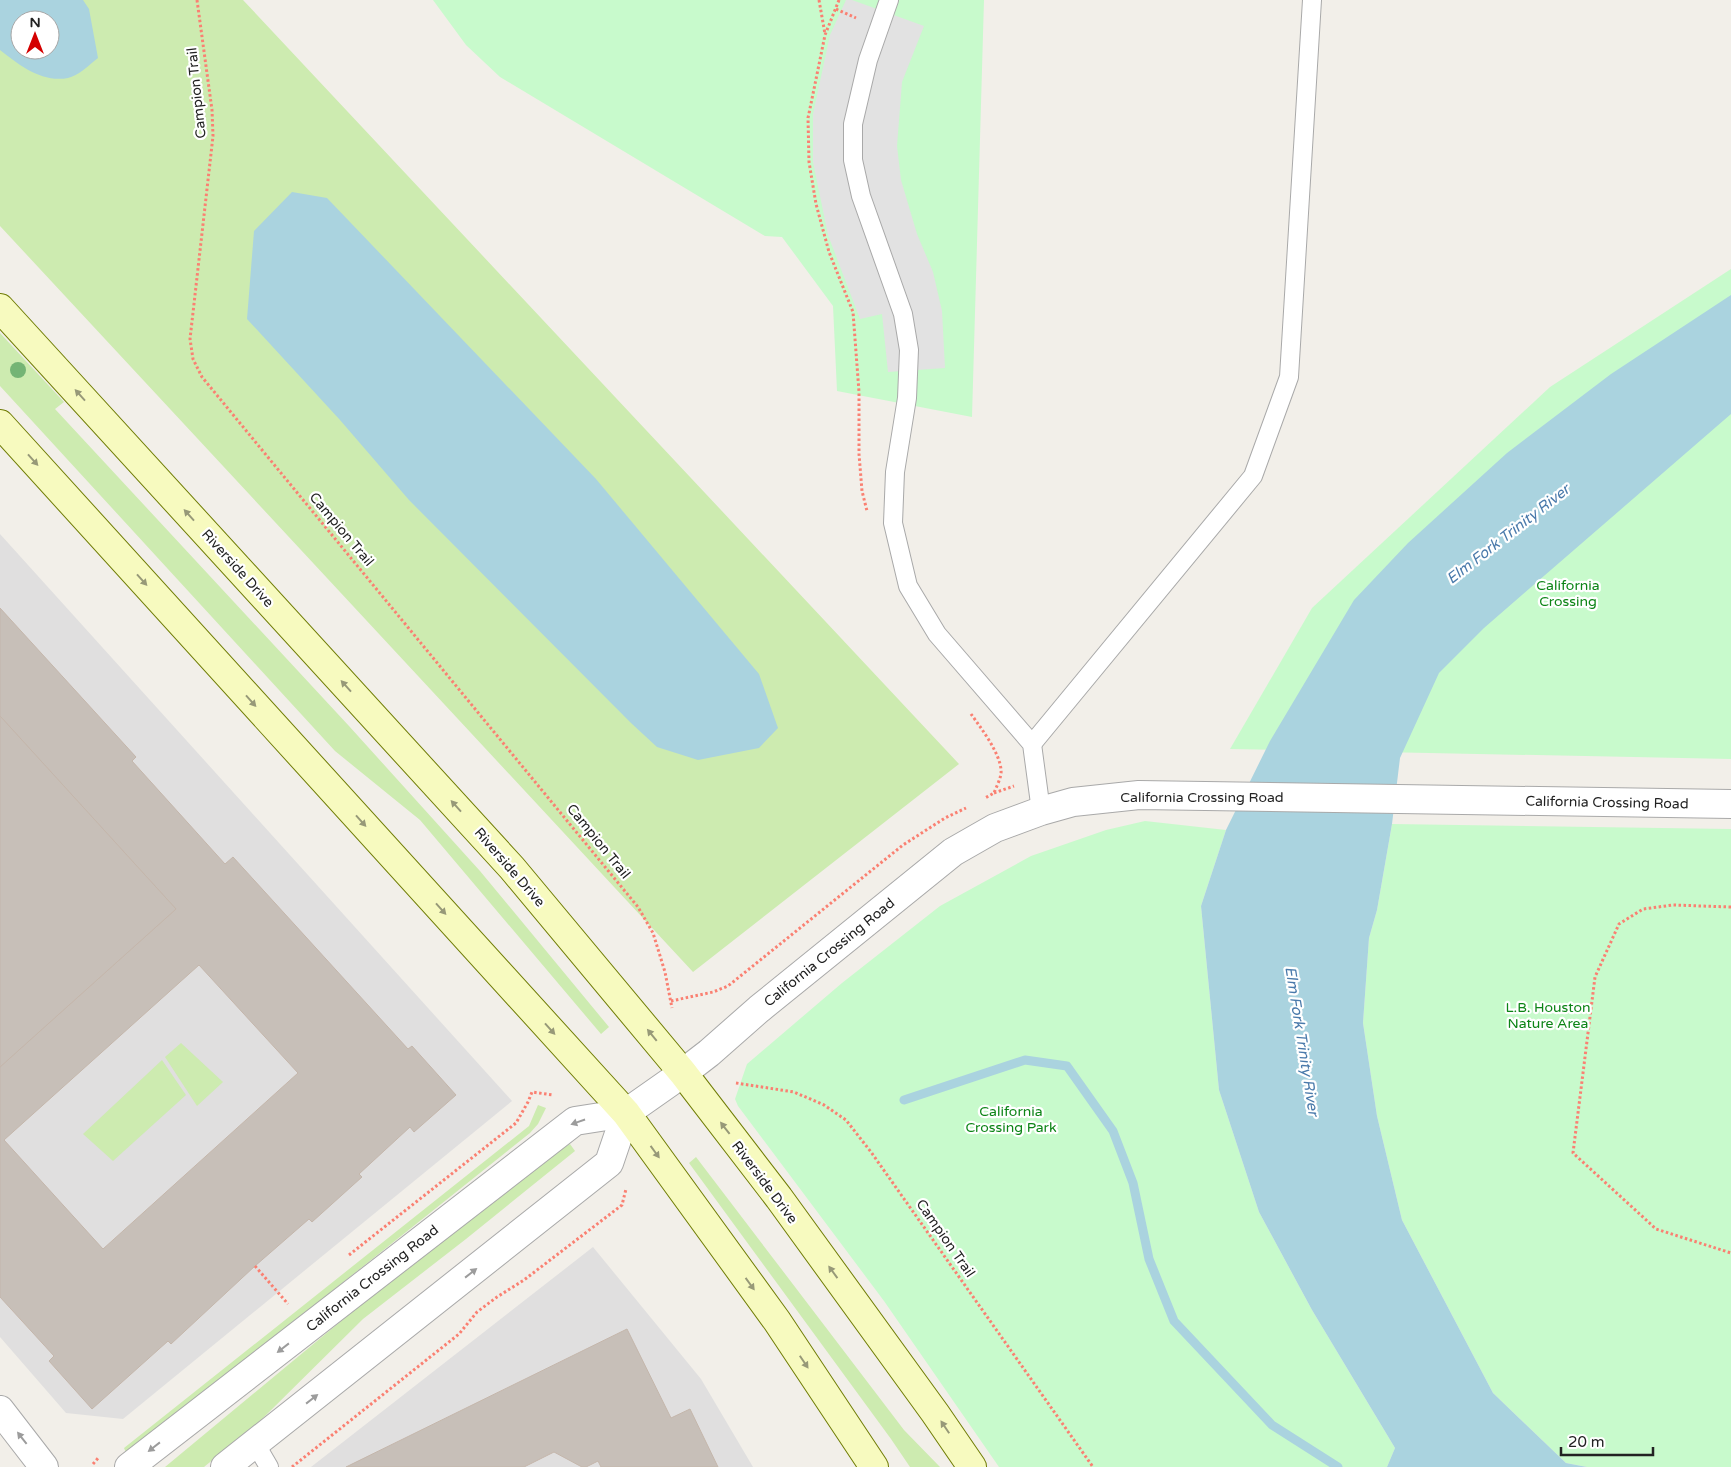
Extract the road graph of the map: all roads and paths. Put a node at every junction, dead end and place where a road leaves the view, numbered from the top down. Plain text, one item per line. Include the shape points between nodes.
1 (197, 0) edge
2 (819, 0) edge
3 (889, 0) edge
4 (1312, 0) edge
5 (825, 35) dead end
6 (0, 308) edge
7 (0, 424) edge
8 (1032, 744) junction
9 (1731, 804) edge
10 (1041, 811) junction
11 (945, 818) dead end
12 (1731, 907) edge
13 (671, 1001) junction
14 (672, 1008) dead end
15 (683, 1073) junction
16 (736, 1083) dead end
17 (626, 1112) junction
18 (627, 1183) dead end
19 (1731, 1253) edge
20 (255, 1266) dead end
21 (288, 1304) dead end
22 (0, 1410) edge
23 (255, 1443) junction
24 (44, 1467) edge
25 (129, 1467) edge
26 (225, 1467) edge
27 (269, 1467) edge
28 (292, 1467) edge
29 (874, 1467) edge
30 (972, 1467) edge
31 (1093, 1467) edge

1 - 13 path, Campion Trail via 213,136 190,339 193,359 202,377 638,907 653,933
2 - 5 path
3 - 8 lane via 868,60 852,124 853,160 861,196 903,314 909,350 907,398 894,472 893,523 908,586 937,634
4 - 8 lane via 1289,377 1259,458 1252,476
15 -> 6 main road, Riverside Drive via 512,868
7 -> 17 main road
8 - 10 lane
9 - 10 street, California Crossing Road via 1139,795 1073,802
10 - 15 street, California Crossing Road via 995,828 953,852
11 - 13 path via 903,845 728,986
12 - 19 path via 1673,905 1644,909 1619,924 1595,977 1573,1153 1656,1229
13 - 14 path, Campion Trail
15 - 17 street, California Crossing Road
30 -> 15 main road, Riverside Drive via 779,1198
16 - 31 path, Campion Trail via 794,1092 824,1105 846,1120
23 -> 17 street via 609,1163
17 -> 25 street, California Crossing Road via 575,1121
17 -> 29 main road via 777,1321
18 - 28 path via 622,1205 477,1312 458,1334
20 - 21 path
24 -> 22 street
23 - 26 street
23 - 27 lane

